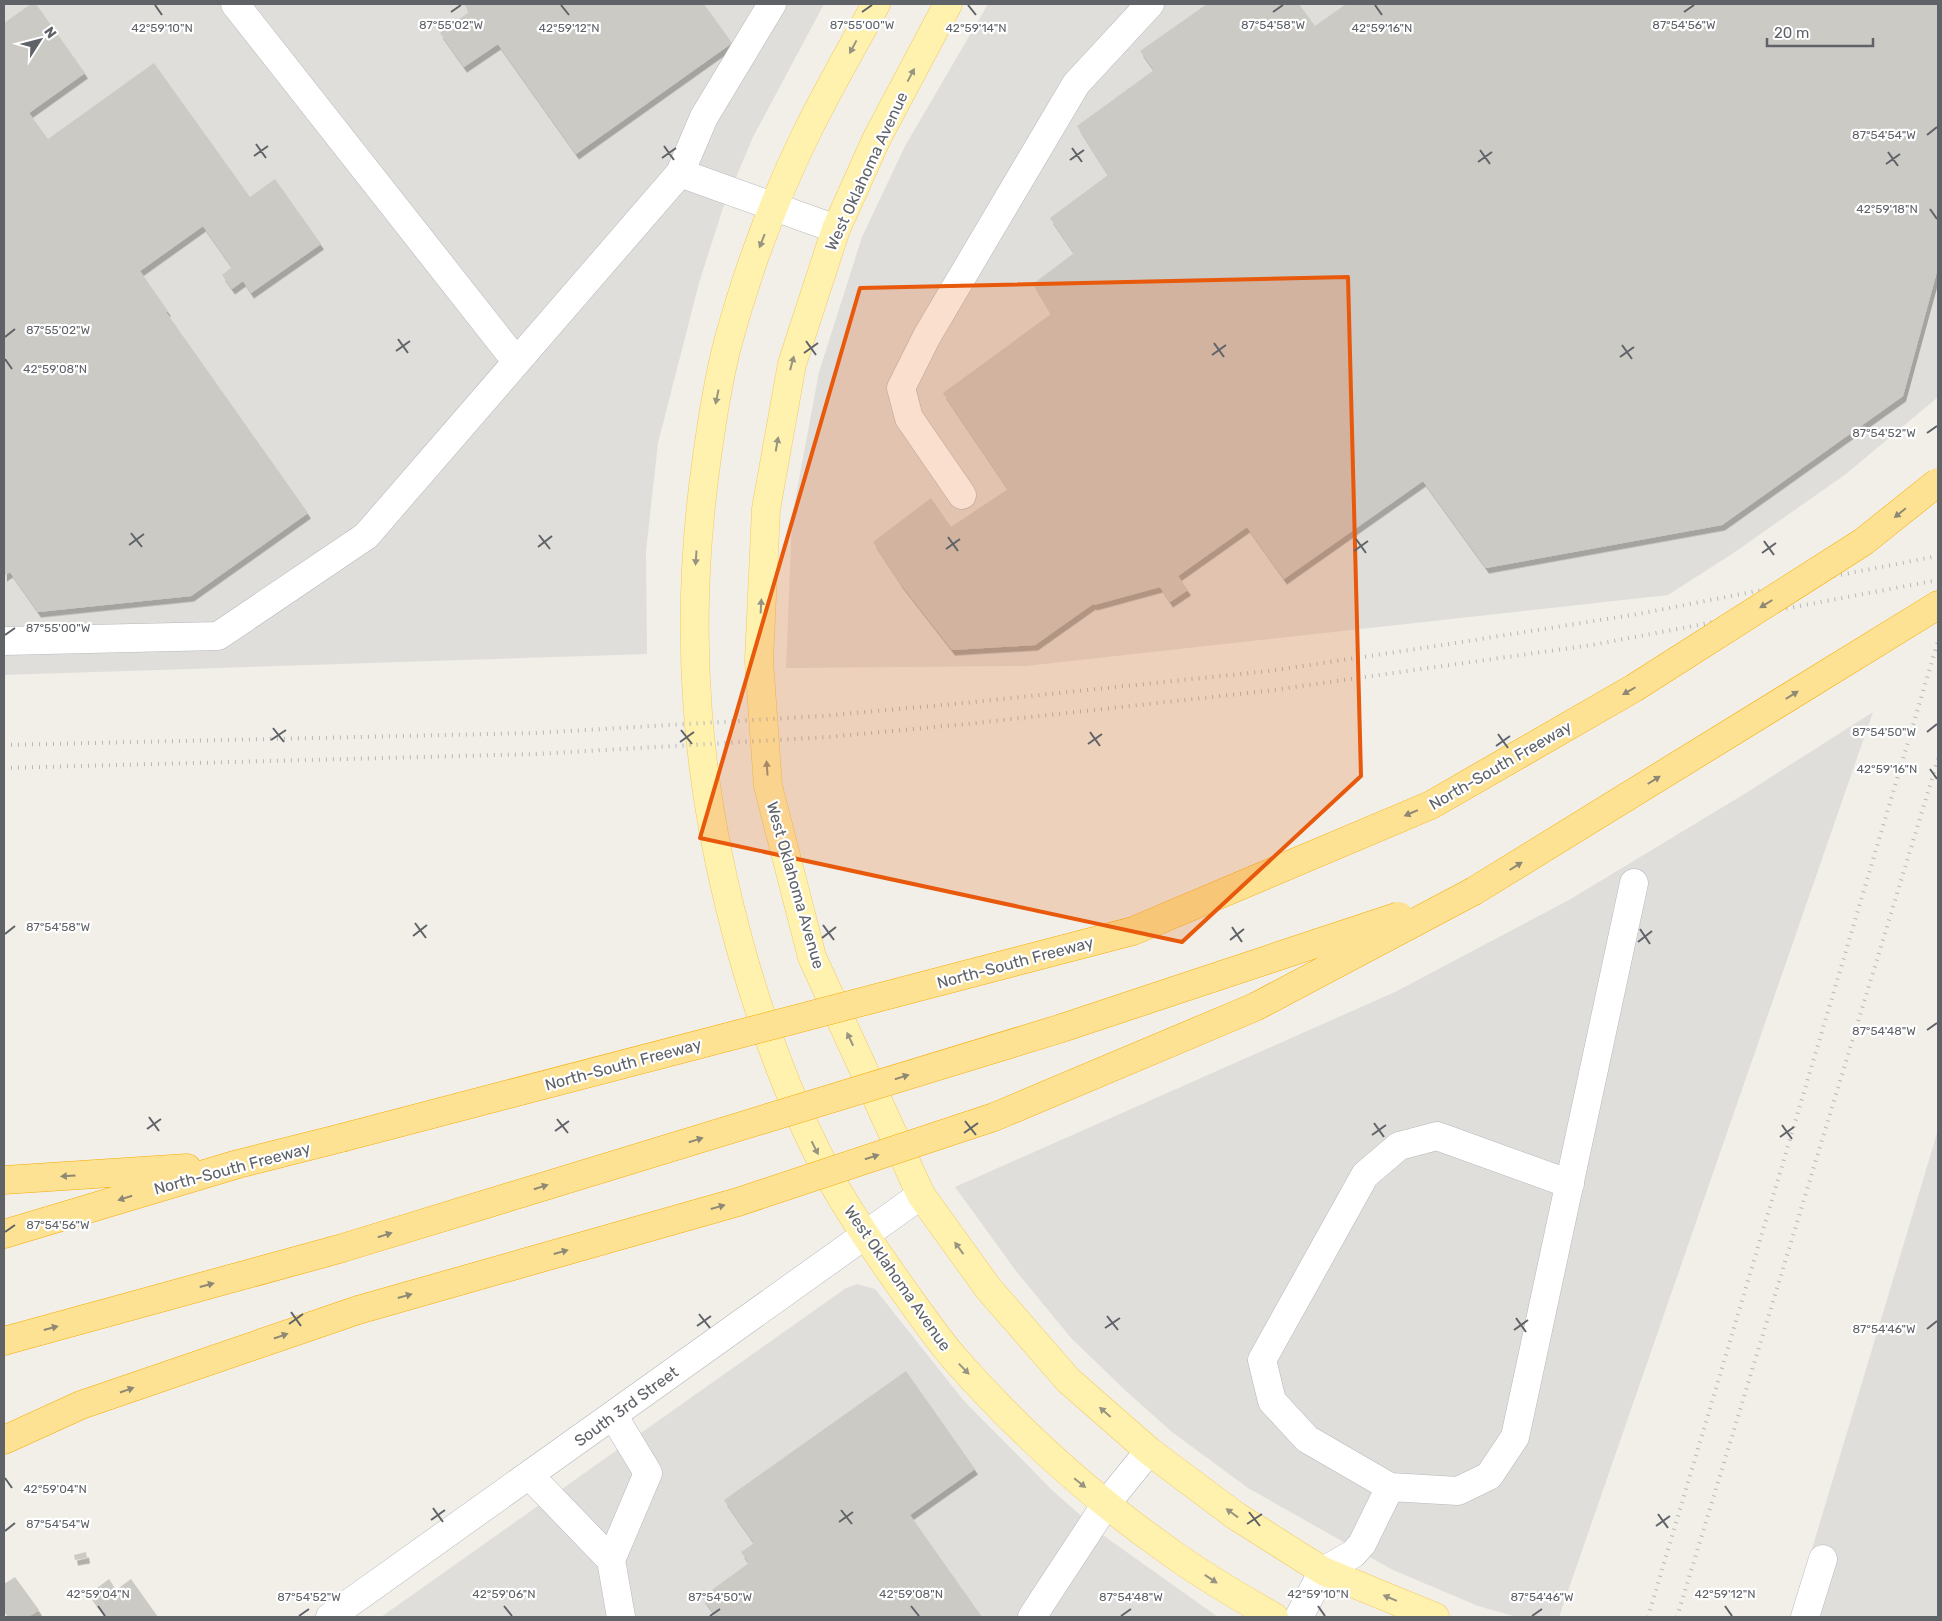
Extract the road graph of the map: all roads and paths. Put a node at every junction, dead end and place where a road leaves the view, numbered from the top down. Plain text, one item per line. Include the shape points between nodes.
1 (235, 4) edge
2 (772, 4) edge
3 (876, 4) edge
4 (948, 4) edge
5 (1150, 4) edge
6 (680, 173) junction
7 (775, 208) junction
8 (836, 229) junction
9 (516, 361) junction
10 (1938, 482) edge
11 (962, 495) dead end
12 (1938, 605) edge
13 (4, 641) edge
14 (1634, 883) dead end
15 (1474, 891) junction
16 (238, 1164) junction
17 (4, 1180) edge
18 (1570, 1184) junction
19 (921, 1195) junction
20 (4, 1234) edge
21 (865, 1235) junction
22 (4, 1341) edge
23 (81, 1406) junction
24 (613, 1416) junction
25 (4, 1440) edge
26 (1149, 1451) junction
27 (4, 1452) edge
28 (529, 1475) junction
29 (1390, 1487) junction
30 (1106, 1504) junction
31 (1823, 1559) dead end
32 (611, 1560) junction
33 (1323, 1571) junction
34 (330, 1617) edge
35 (621, 1617) edge
36 (1032, 1617) edge
37 (1274, 1617) edge
38 (1299, 1617) edge
39 (1435, 1617) edge
40 (1806, 1617) edge

1 - 9 street
2 - 6 street via 704,117
3 -> 7 main road, West Oklahoma Avenue via 805,136
8 -> 4 main road, West Oklahoma Avenue via 877,138
5 - 11 street via 1076,84 927,336 901,388 909,418
6 - 7 street
6 - 9 street
7 - 8 street
7 -> 21 main road, West Oklahoma Avenue via 729,340 713,413 696,559 697,717 704,785 716,852 758,1010 809,1136
19 -> 8 main road, West Oklahoma Avenue via 812,957 768,786 759,660 766,510 792,364
9 - 13 street via 366,536 218,636
10 -> 16 highway, North-South Freeway, bridge via 1855,548 1634,688 1431,805 1133,931
15 -> 12 highway
14 - 18 street
22 -> 15 highway, bridge via 339,1249 1059,1029
23 -> 15 highway, bridge via 358,1310 738,1202 994,1117 1255,1007
16 -> 17 highway
16 -> 20 highway, North-South Freeway
18 - 29 street via 1515,1437 1489,1476 1458,1491
18 - 29 street via 1437,1136 1399,1146 1365,1175 1262,1360 1272,1401 1307,1439
19 - 21 street, South 3rd Street
26 -> 19 main road, West Oklahoma Avenue via 1068,1380 988,1288
21 - 24 street, South 3rd Street
21 -> 30 main road, West Oklahoma Avenue via 953,1357 1059,1466
23 - 25 highway
23 - 27 highway
24 - 28 street, South 3rd Street
24 - 32 street via 648,1473
26 - 30 street
33 -> 26 main road, West Oklahoma Avenue via 1236,1516
28 - 32 street
28 - 34 street, South 3rd Street
29 - 33 street via 1362,1544 1353,1554
30 - 36 street
30 -> 37 main road, West Oklahoma Avenue via 1164,1549
31 - 40 street
32 - 35 street
33 - 38 street
39 -> 33 main road, West Oklahoma Avenue

